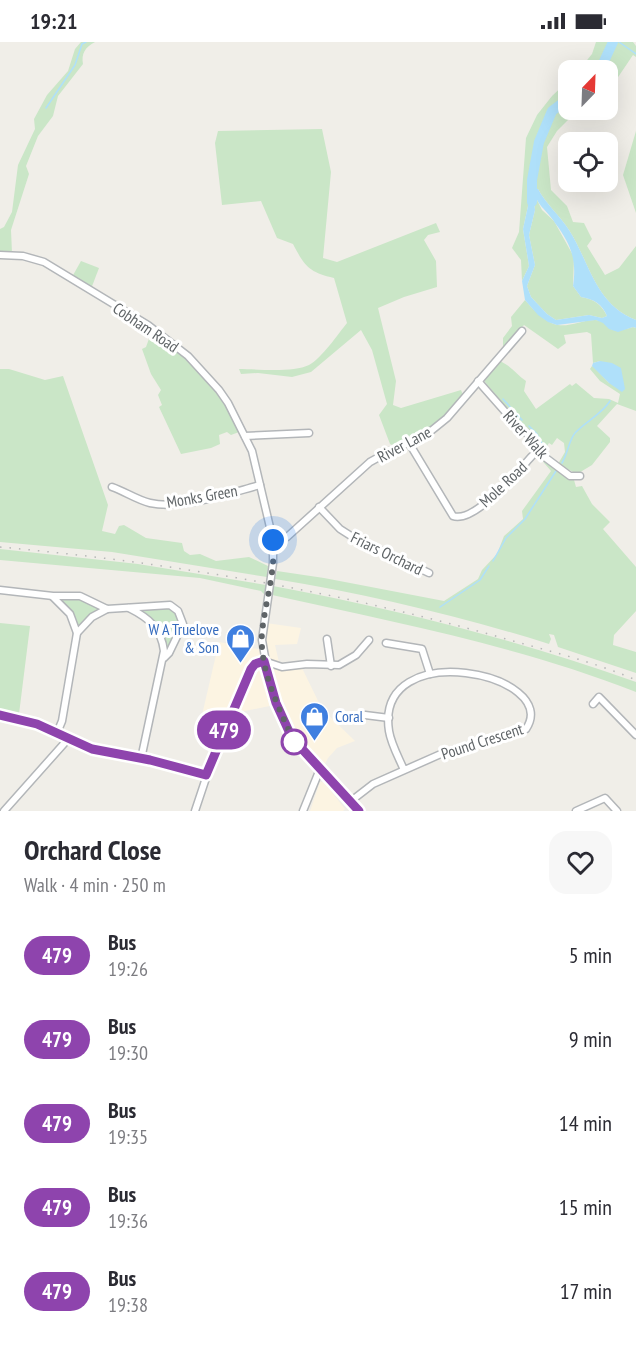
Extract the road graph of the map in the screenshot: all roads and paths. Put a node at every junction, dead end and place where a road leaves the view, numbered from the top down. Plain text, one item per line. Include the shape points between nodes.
1 (0, 255) edge
2 (522, 330) dead end
3 (478, 381) junction
4 (309, 433) dead end
5 (245, 436) junction
6 (409, 443) junction
7 (531, 456) dead end
8 (580, 476) dead end
9 (260, 485) junction
10 (111, 487) dead end
11 (318, 507) junction
12 (273, 540) junction
13 (429, 573) dead end
14 (0, 590) edge
15 (52, 596) junction
16 (129, 608) junction
17 (107, 609) junction
18 (77, 633) junction
19 (327, 639) dead end
20 (369, 640) dead end
21 (386, 643) dead end
22 (164, 658) junction
23 (264, 661) junction
24 (331, 666) junction
25 (430, 674) junction
26 (593, 704) dead end
27 (0, 714) edge
28 (365, 715) dead end
29 (389, 718) junction
30 (57, 733) junction
31 (636, 735) edge
32 (69, 738) junction
33 (141, 759) junction
34 (320, 769) junction
35 (404, 770) junction
36 (206, 775) junction
37 (351, 801) junction
38 (4, 811) edge
39 (195, 811) edge
40 (303, 811) edge
41 (359, 811) edge
42 (576, 811) edge
43 (617, 811) edge

1 - 5 street, Cobham Road via 44,262 165,337 189,356 219,390
2 - 3 street, River Lane
3 - 6 street, River Lane via 441,423
3 - 8 street, River Walk via 532,438 542,455 570,476
4 - 5 street
5 - 9 street, Cobham Road
6 - 7 street, Mole Road via 453,516 459,518 488,501
6 - 11 street, River Lane via 370,462
9 - 10 street, Monks Green via 188,502 160,504
9 - 12 street, Cobham Road
11 - 12 street, River Lane via 284,539
11 - 13 street, Friars Orchard via 345,533
12 - 23 street, Cobham Road via 262,633
14 - 15 street
15 - 17 street via 80,596
15 - 18 street via 70,614
16 - 17 street
16 - 22 street via 154,624 163,643
16 - 22 street via 166,604 178,611 182,628
17 - 18 street via 92,617
18 - 30 street
19 - 24 street
20 - 24 street via 351,660
21 - 25 street via 422,649
22 - 33 street
23 - 24 street via 282,667
23 - 34 street, Cobham Road via 285,726
23 - 36 street via 251,669
25 - 29 street, Pound Crescent via 413,680 399,693
25 - 35 street, Pound Crescent via 471,674 508,685 526,701 529,726 454,749
26 - 31 street via 599,697
27 - 30 street
28 - 29 street
29 - 35 street via 391,738
30 - 32 street
32 - 33 street via 92,749
32 - 38 street
33 - 36 street
34 - 37 street, Cobham Road
34 - 40 street
35 - 37 street, Pound Crescent via 373,784
36 - 39 street
37 - 41 street, Cobham Road
42 - 43 street via 605,798

